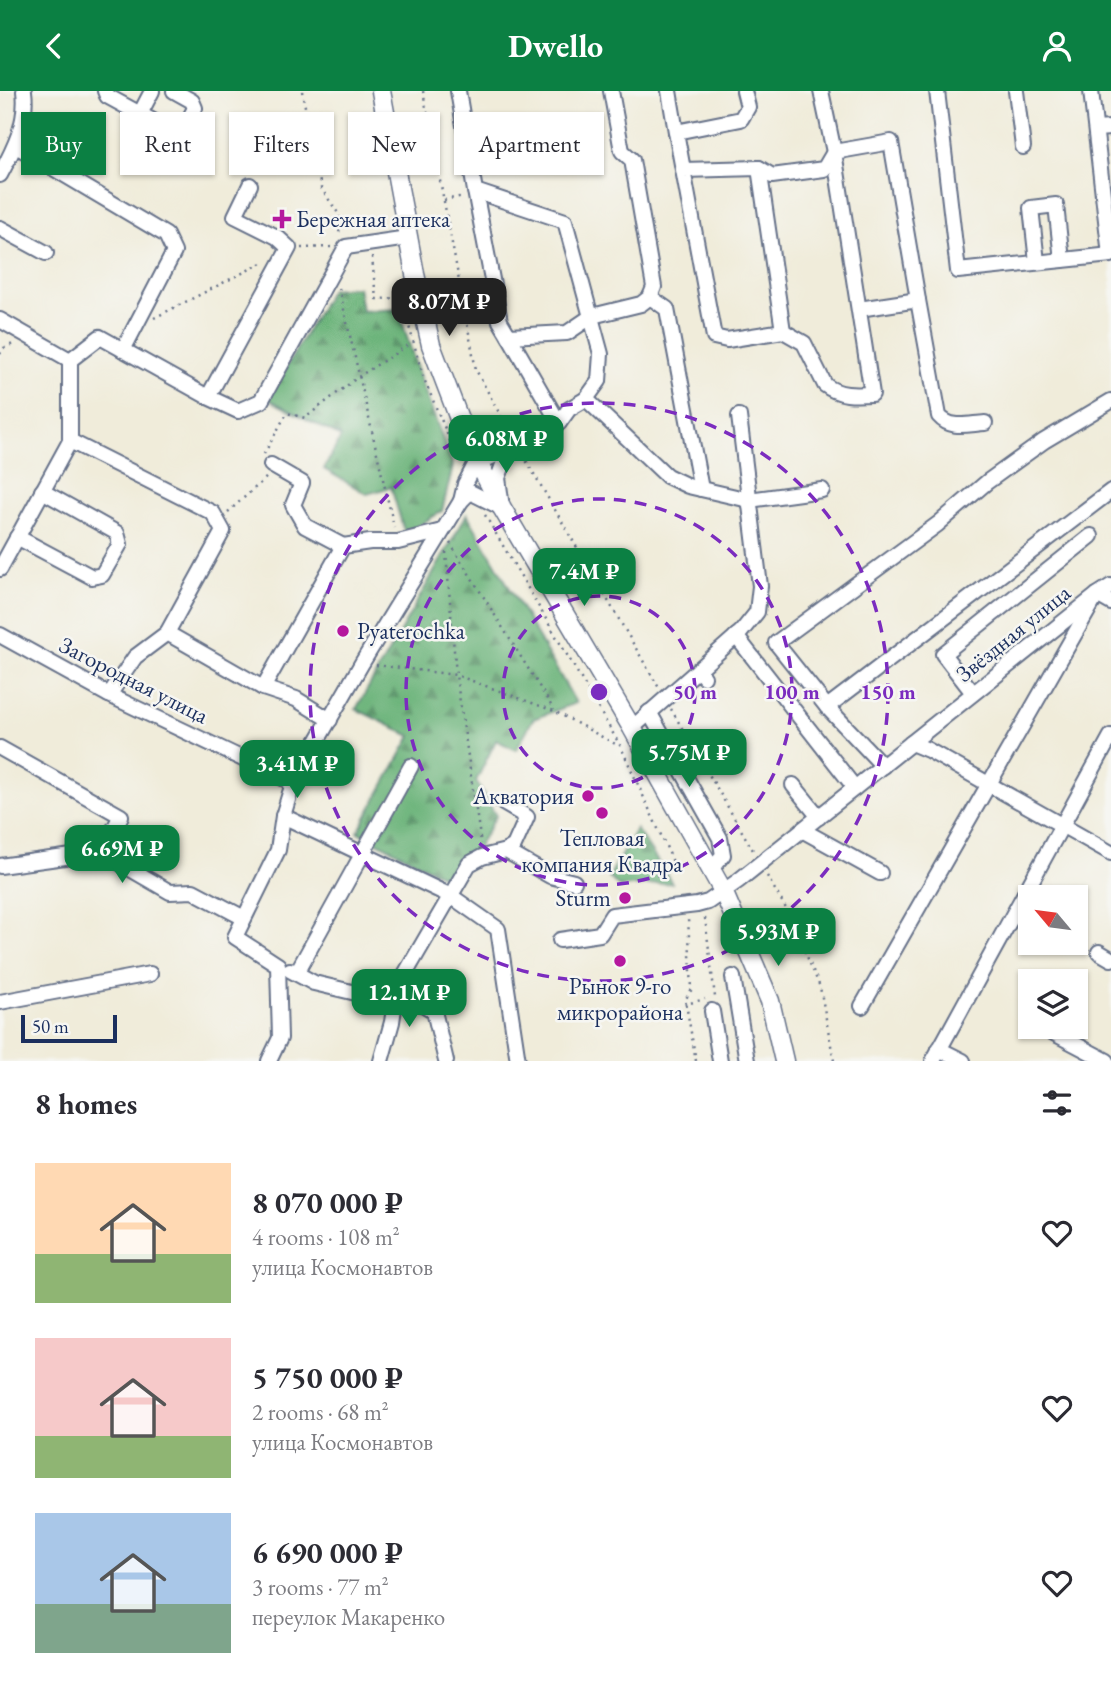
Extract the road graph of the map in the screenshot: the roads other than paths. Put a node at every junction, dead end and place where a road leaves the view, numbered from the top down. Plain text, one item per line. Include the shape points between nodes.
1 (24, 91) edge
2 (105, 91) edge
3 (152, 91) edge
4 (174, 91) edge
5 (381, 91) edge
6 (458, 91) edge
7 (611, 91) edge
8 (669, 91) edge
9 (744, 91) edge
10 (821, 91) edge
11 (937, 91) edge
12 (1016, 91) edge
13 (1091, 91) edge
14 (136, 112) edge
15 (141, 112) edge
16 (193, 112) edge
17 (1111, 128) edge
18 (1096, 129) junction
19 (676, 132) junction
20 (16, 146) junction
21 (1023, 147) dead end
22 (834, 152) junction
23 (758, 168) junction
24 (683, 170) junction
25 (0, 175) edge
26 (250, 185) dead end
27 (475, 192) junction
28 (0, 228) edge
29 (408, 237) junction
30 (46, 253) dead end
31 (1111, 255) edge
32 (1062, 260) junction
33 (1038, 262) junction
34 (650, 297) junction
35 (918, 300) junction
36 (859, 309) junction
37 (592, 316) junction
38 (0, 320) edge
39 (783, 331) junction
40 (509, 336) junction
41 (123, 350) junction
42 (70, 360) junction
43 (208, 397) junction
44 (586, 399) junction
45 (1111, 401) edge
46 (738, 416) dead end
47 (559, 423) junction
48 (985, 423) dead end
49 (70, 441) junction
50 (512, 446) junction
51 (473, 453) junction
52 (271, 465) road end
53 (701, 489) junction
54 (821, 490) dead end
55 (43, 491) junction
56 (1111, 491) edge
57 (749, 500) junction
58 (461, 501) junction
59 (502, 508) junction
60 (442, 531) junction
61 (1091, 536) dead end
62 (17, 537) junction
63 (343, 546) junction
64 (0, 569) edge
65 (1111, 586) edge
66 (1097, 595) junction
67 (1111, 603) edge
68 (167, 633) junction
69 (736, 636) junction
70 (1, 638) edge
71 (263, 688) junction
72 (973, 693) junction
73 (109, 695) junction
74 (827, 707) junction
75 (649, 712) junction
76 (330, 720) junction
77 (632, 728) junction
78 (1111, 736) edge
79 (911, 743) junction
80 (0, 748) edge
81 (411, 766) dead end
82 (883, 766) junction
83 (293, 783) junction
84 (989, 784) junction
85 (793, 785) dead end
86 (855, 788) junction
87 (503, 803) dead end
88 (283, 816) junction
89 (819, 817) junction
90 (1062, 825) junction
91 (802, 831) junction
92 (506, 851) junction
93 (101, 852) junction
94 (364, 853) junction
95 (1111, 853) edge
96 (0, 866) edge
97 (711, 869) junction
98 (880, 873) dead end
99 (574, 882) dead end
100 (723, 891) junction
101 (451, 896) junction
102 (244, 918) junction
103 (560, 940) dead end
104 (278, 965) junction
105 (297, 972) junction
106 (150, 974) dead end
107 (733, 977) dead end
108 (397, 988) junction
109 (0, 1002) edge
110 (862, 1006) dead end
111 (712, 1011) dead end
112 (1065, 1039) edge
113 (936, 1055) edge
114 (269, 1061) edge
115 (381, 1061) edge
116 (446, 1061) edge
117 (518, 1061) edge
118 (720, 1061) edge
119 (747, 1061) edge
120 (784, 1061) edge
121 (963, 1061) edge
122 (1107, 1061) edge

1 - 20 street via 26,107
2 - 14 street
3 - 15 street
4 - 16 street via 192,101
5 - 29 main road
6 - 27 street
7 - 34 street via 622,151 632,160 654,287
8 - 19 street
9 - 19 street via 748,107 741,119
10 - 22 street
11 - 33 street via 958,271
12 - 21 street
13 - 18 street
17 - 18 street
18 - 31 street
19 - 24 street
20 - 25 street
20 - 41 street via 166,235 174,252
22 - 23 street via 824,169 772,176
22 - 35 street via 891,142
22 - 36 street
23 - 24 street
23 - 39 street
24 - 39 street via 714,337 727,340
26 - 43 street via 235,216 289,248
27 - 37 street via 565,221
27 - 40 street via 500,321
28 - 30 street
29 - 43 street via 346,247 261,401 238,411
29 - 51 main road via 431,345
31 - 32 street
32 - 33 street
32 - 33 street via 1056,205 1031,208
34 - 37 street via 641,304
34 - 53 street via 667,309
35 - 36 street
35 - 48 street via 939,416 953,425
36 - 39 street via 872,394 849,395 829,389 804,343
37 - 40 street via 567,333
37 - 44 street via 601,366 599,381
38 - 42 street
40 - 47 street
41 - 42 street via 100,337
41 - 43 street
42 - 49 street
44 - 47 street via 569,409
44 - 53 street via 667,476
45 - 74 street via 988,482 776,643
46 - 57 street
47 - 50 street
49 - 55 street
49 - 68 street via 212,513 223,531
50 - 51 street via 489,458
50 - 59 street via 498,478
51 - 58 street
51 - 59 main road
52 - 63 street via 302,483 293,505 305,526
53 - 57 street
54 - 57 street
55 - 62 street
55 - 62 street via 117,533 120,544 102,575 92,577
56 - 74 street
57 - 69 street via 760,586 757,612
58 - 59 street via 470,492
58 - 60 street
59 - 77 main road
60 - 63 street via 398,542
60 - 76 street
61 - 72 street via 943,654
62 - 64 street
63 - 71 street
65 - 66 street, Звёздная улица
66 - 67 street
66 - 72 street, Звёздная улица
66 - 84 street
68 - 71 street
68 - 73 street via 135,657
69 - 75 street via 701,674
69 - 86 street
70 - 73 street, Загородная улица
71 - 76 street via 296,699
72 - 79 street, Звёздная улица
73 - 83 street, Загородная улица
74 - 82 street
75 - 77 street
75 - 97 street via 720,838 723,855
76 - 83 street
77 - 97 main road
78 - 90 street
79 - 82 street, Звёздная улица
79 - 84 street
80 - 93 street via 121,816
81 - 94 street
82 - 86 street, Звёздная улица
83 - 88 street
84 - 90 street
84 - 110 street
85 - 89 street
86 - 89 street, Звёздная улица
87 - 92 street via 527,817 514,846
88 - 94 street
88 - 102 street via 278,851
89 - 91 street, Звёздная улица
90 - 95 street
90 - 113 street
91 - 98 street
91 - 100 street, Звёздная улица
92 - 99 street via 550,876
92 - 101 street via 470,864
93 - 96 street
93 - 102 street via 170,892 193,891
94 - 101 street
94 - 105 street
97 - 100 main road
100 - 103 street, Звёздная улица via 708,902 612,915 600,934
100 - 120 main road via 770,1001
101 - 108 street
101 - 117 street via 498,929
102 - 104 street via 235,937
104 - 105 street
104 - 114 street via 280,1038
105 - 108 street via 314,983 377,998
106 - 109 street
107 - 119 street
108 - 115 street
108 - 116 street via 435,1011
111 - 118 street
112 - 122 street
113 - 121 street

